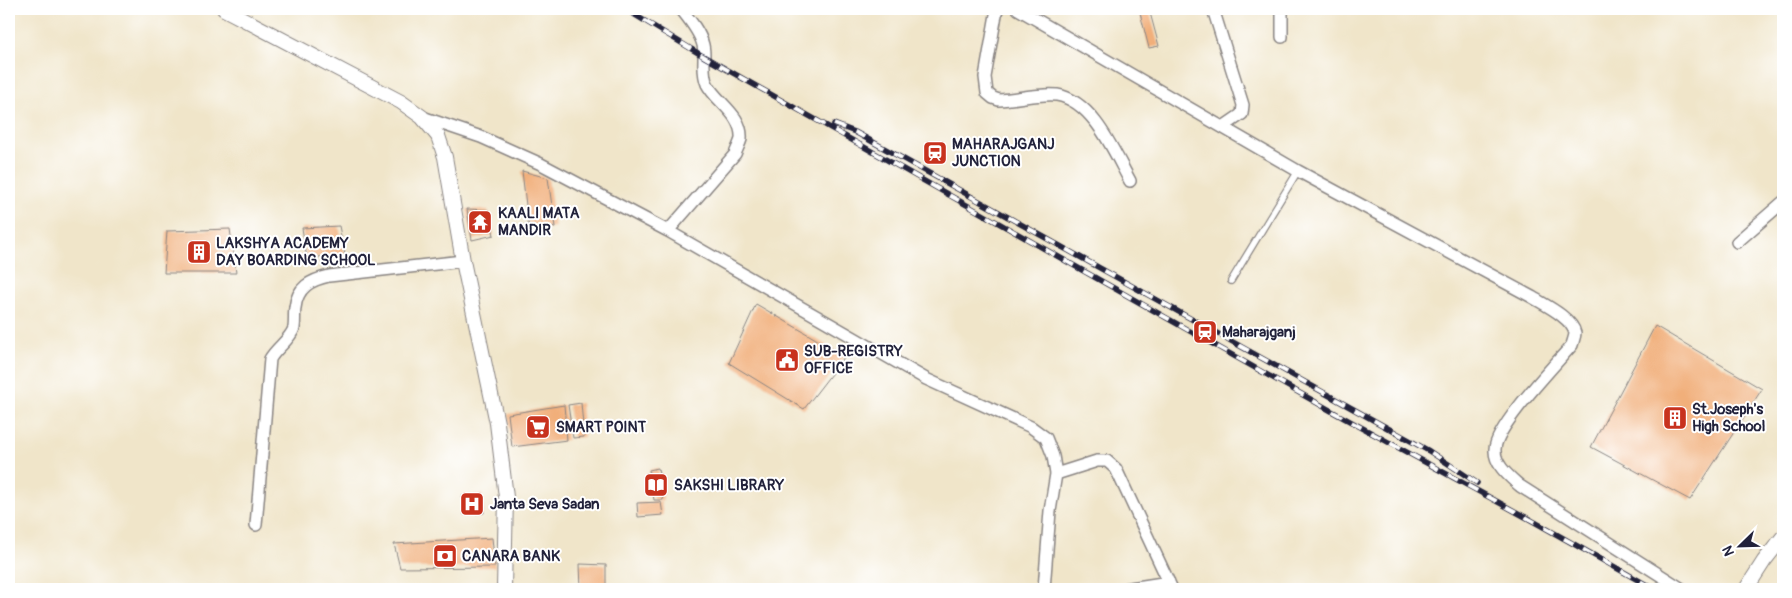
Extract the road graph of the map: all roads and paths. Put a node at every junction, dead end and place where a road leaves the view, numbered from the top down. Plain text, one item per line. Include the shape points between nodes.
1 (224, 9) edge
2 (681, 9) edge
3 (997, 9) edge
4 (1018, 9) edge
5 (1213, 9) edge
6 (1282, 9) edge
7 (1282, 38) dead end
8 (422, 117) junction
9 (1223, 127) junction
10 (1298, 171) junction
11 (1130, 180) dead end
12 (1783, 202) edge
13 (668, 231) junction
14 (1737, 242) dead end
15 (462, 261) junction
16 (1231, 281) dead end
17 (1056, 474) junction
18 (256, 525) dead end
19 (1783, 536) edge
20 (1171, 586) edge
21 (504, 589) edge
22 (1044, 589) edge
23 (1124, 589) edge
24 (1682, 589) edge
25 (1746, 589) edge

1 - 8 street via 401,102
2 - 13 street via 703,46 706,83 729,108 741,139 735,154
3 - 11 street via 985,77 987,93 999,100 1057,95 1077,104 1098,125
4 - 9 street
5 - 9 street via 1243,105 1242,114
6 - 7 street
8 - 13 street via 510,149
8 - 15 street via 438,136 445,157
9 - 10 street
10 - 16 lane
10 - 24 street via 1532,297 1566,319 1575,335 1572,344 1506,423 1494,450 1499,463 1507,476 1520,486
12 - 14 street
13 - 17 street via 926,380 1031,427 1046,438
15 - 18 street via 323,277 307,284 298,293 294,328 270,359
15 - 21 street via 497,423 506,497
17 - 20 street via 1107,461 1116,469
17 - 22 street
19 - 25 street
20 - 23 street

